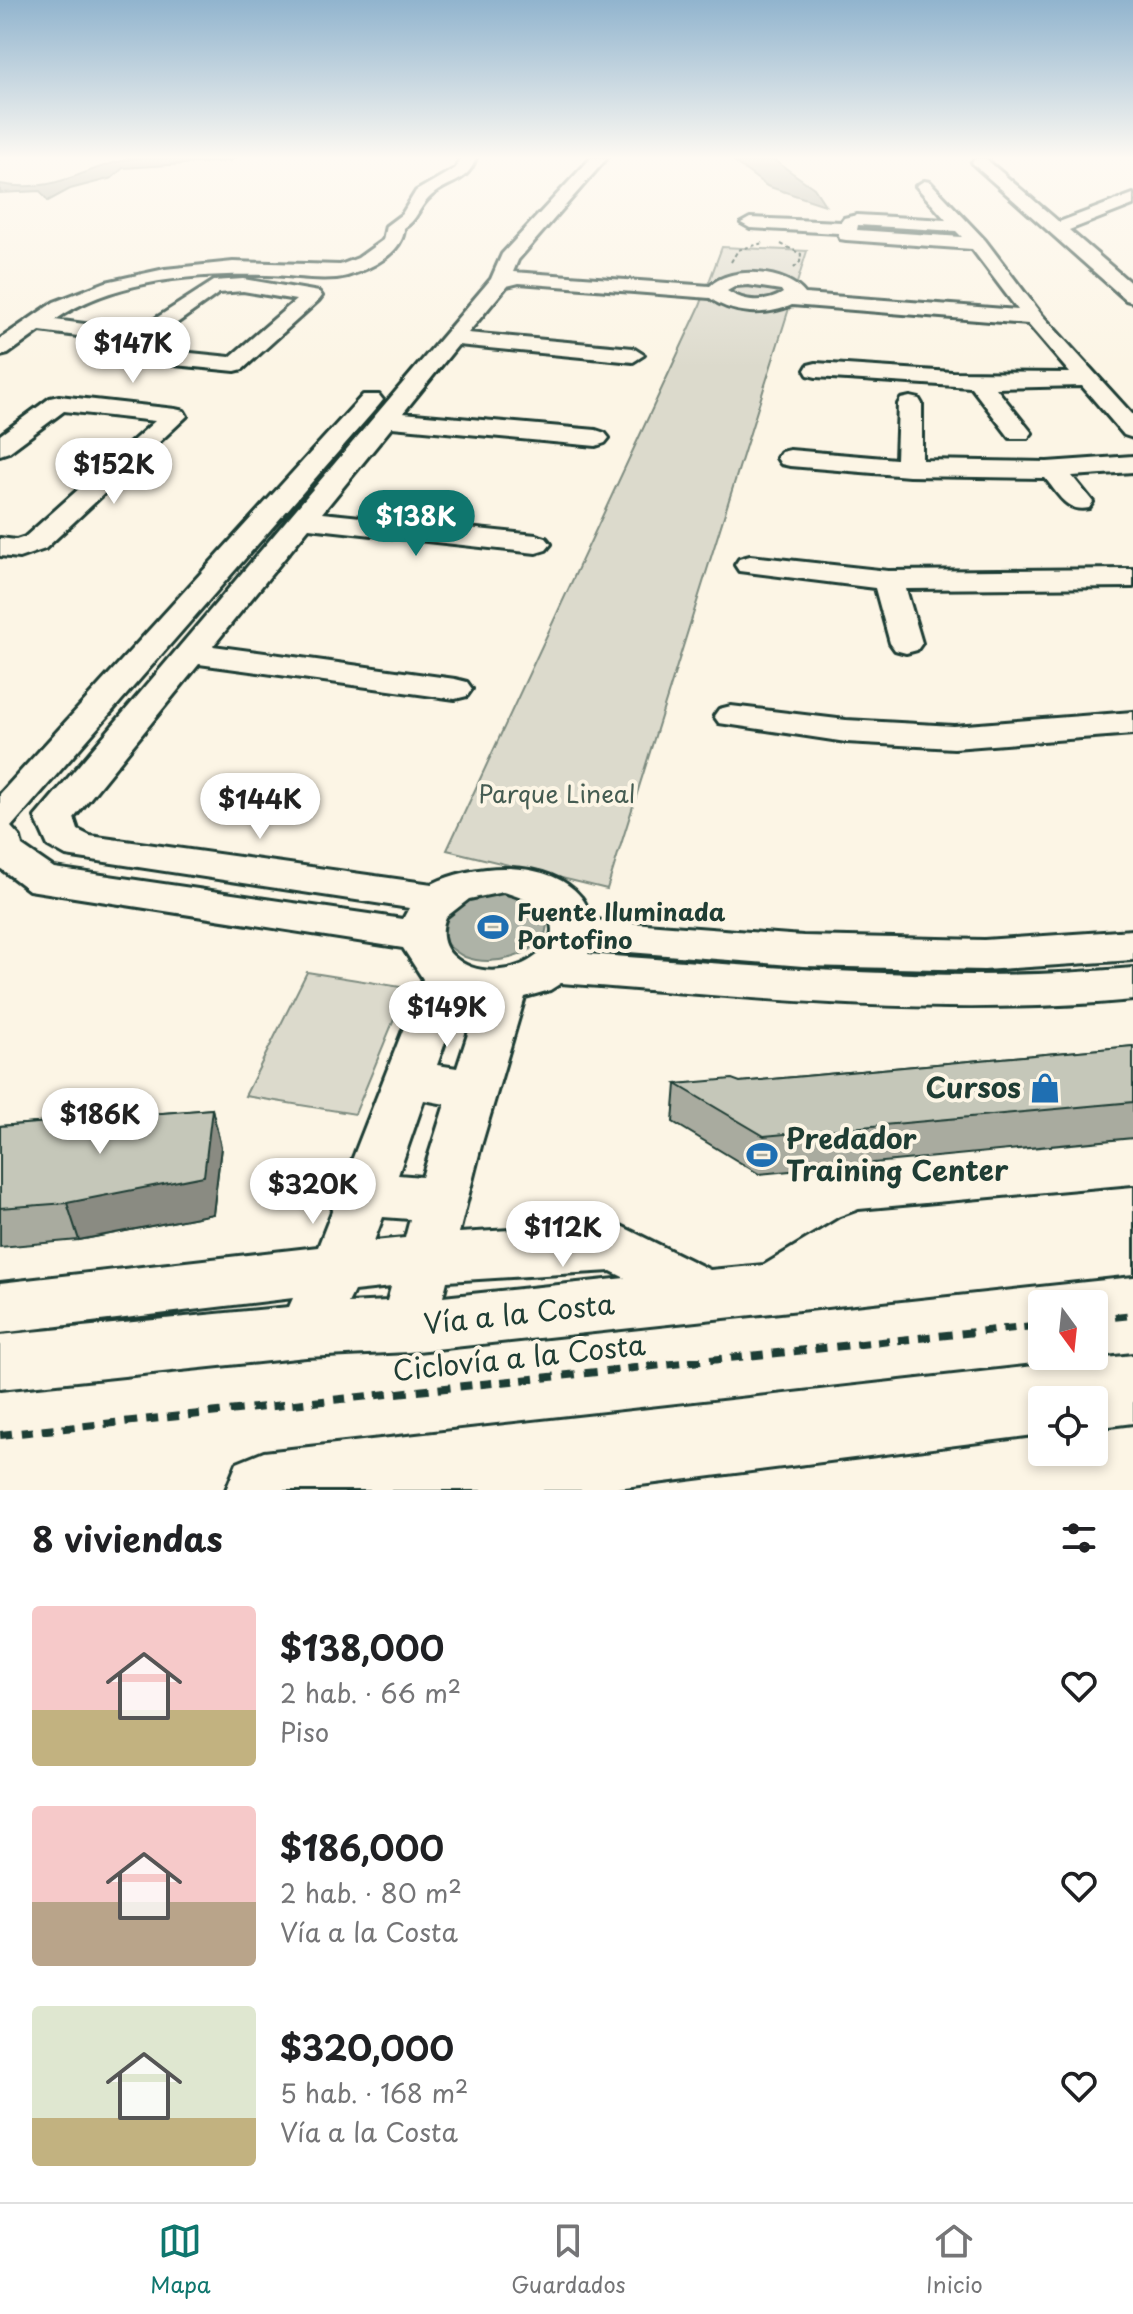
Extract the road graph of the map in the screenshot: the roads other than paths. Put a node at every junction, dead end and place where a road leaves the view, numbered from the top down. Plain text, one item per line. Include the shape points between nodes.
1 (395, 228) edge
2 (541, 228) edge
3 (839, 228) edge
4 (848, 228) joint
5 (962, 228) edge
6 (1060, 228) edge
7 (1056, 229) joint
8 (978, 244) junction
9 (501, 276) junction
10 (1133, 296) edge
11 (47, 312) junction
12 (1032, 314) junction
13 (90, 333) junction
14 (140, 338) junction
15 (453, 338) junction
16 (5, 341) edge
17 (633, 355) dead end
18 (816, 370) dead end
19 (1087, 379) junction
20 (978, 381) junction
21 (1133, 399) edge
22 (910, 404) dead end
23 (386, 419) junction
24 (1133, 430) edge
25 (1019, 433) dead end
26 (596, 438) dead end
27 (0, 447) edge
28 (790, 458) dead end
29 (316, 462) junction
30 (1133, 464) edge
31 (347, 465) junction
32 (909, 468) junction
33 (1053, 470) junction
34 (1079, 502) dead end
35 (302, 519) junction
36 (536, 544) dead end
37 (0, 547) edge
38 (750, 565) dead end
39 (888, 580) junction
40 (1129, 584) edge
41 (906, 643) dead end
42 (191, 653) junction
43 (455, 689) dead end
44 (731, 716) dead end
45 (1133, 723) edge
46 (62, 837) junction
47 (1, 841) edge
48 (439, 899) junction
49 (420, 936) junction
50 (1133, 945) edge
51 (566, 950) junction
52 (447, 975) junction
53 (1133, 984) edge
54 (506, 986) junction
55 (408, 1079) junction
56 (474, 1090) junction
57 (366, 1193) junction
58 (442, 1201) junction
59 (1133, 1209) edge
60 (1133, 1251) edge
61 (427, 1259) junction
62 (337, 1269) junction
63 (774, 1287) junction
64 (703, 1294) junction
65 (0, 1308) edge
66 (408, 1326) junction
67 (306, 1331) junction
68 (0, 1362) edge
69 (1133, 1389) edge
70 (1108, 1392) edge
71 (1028, 1402) edge
72 (264, 1490) edge

1 - 11 street via 390,244 342,271 277,266 197,271 136,280
2 - 9 street
3 - 4 street
4 - 8 street via 847,235 868,244
5 - 8 street
6 - 7 street
7 - 10 street
8 - 12 street
9 - 12 street via 718,288 725,300 749,305 773,304 793,294
9 - 15 street
9 - 29 street via 489,273 474,284
11 - 13 street
11 - 16 street
12 - 19 street
12 - 21 street via 1056,319
13 - 14 street
13 - 16 street
14 - 14 street via 124,354 232,364 312,296 222,285
15 - 17 street
15 - 23 street
18 - 20 street
19 - 20 street
19 - 24 street
20 - 25 street
22 - 32 street
23 - 26 street
23 - 31 street
27 - 37 street via 59,403 175,416 35,543 19,549
28 - 32 street
29 - 31 street
29 - 47 street
30 - 33 street
31 - 35 street
32 - 33 street
33 - 34 street
35 - 36 street
35 - 42 street
38 - 39 street
39 - 40 street
39 - 41 street
42 - 43 street
42 - 46 street via 54,817
44 - 45 street via 846,731 954,737
46 - 47 street
46 - 48 street via 80,847
47 - 49 street via 43,880
48 - 49 street via 422,922
48 - 51 street via 480,881 503,879 547,889 573,916
49 - 52 street via 423,951
50 - 51 street via 984,955
51 - 53 street via 875,991
51 - 54 street via 542,976
52 - 54 street
52 - 55 street
54 - 56 street
55 - 56 street
55 - 57 street
56 - 58 street
57 - 58 street
57 - 62 street
58 - 61 street
59 - 63 street via 859,1235
60 - 63 street, Vía a la Costa
61 - 62 street
61 - 64 street via 617,1247
61 - 66 street
62 - 65 street
62 - 67 street
63 - 64 street, Vía a la Costa
64 - 66 street, Vía a la Costa
66 - 67 street, Vía a la Costa
67 - 68 street, Vía a la Costa
69 - 70 highway
71 - 72 highway

